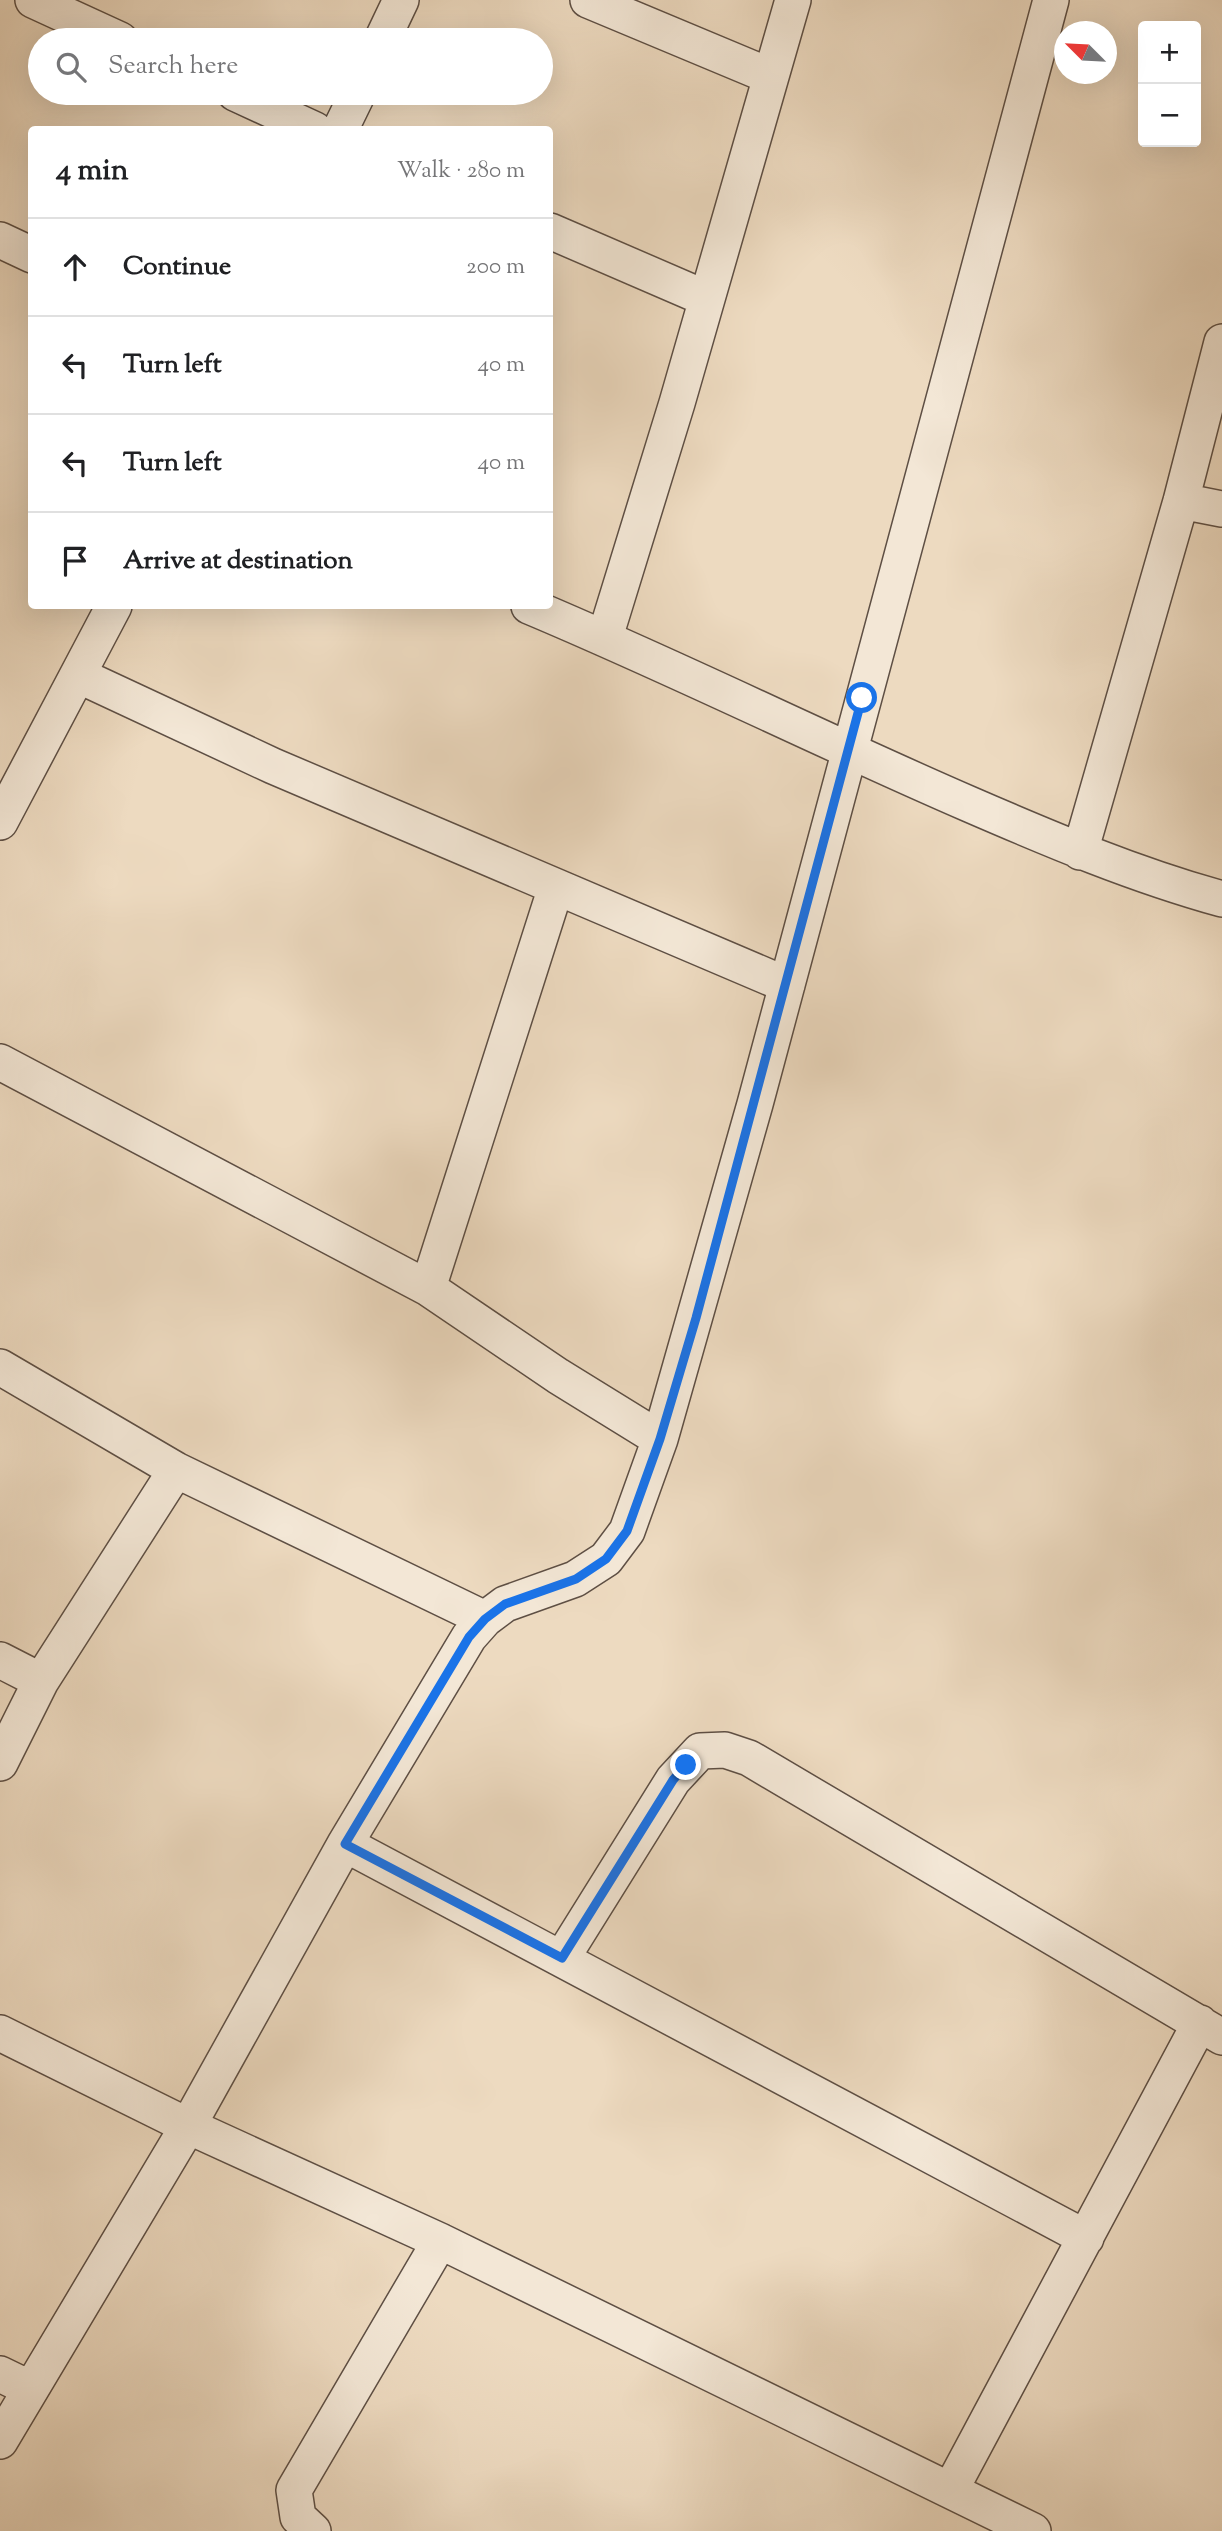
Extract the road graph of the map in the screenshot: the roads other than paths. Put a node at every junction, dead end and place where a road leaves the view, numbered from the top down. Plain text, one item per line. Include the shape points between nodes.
1 (33, 0) edge
2 (401, 0) edge
3 (588, 0) edge
4 (793, 0) edge
5 (1051, 0) edge
6 (94, 28) edge
7 (388, 28) edge
8 (770, 76) junction
9 (261, 105) edge
10 (352, 105) edge
11 (306, 126) edge
12 (342, 126) edge
13 (553, 232) edge
14 (0, 240) edge
15 (28, 252) edge
16 (705, 298) junction
17 (1222, 342) edge
18 (1181, 500) junction
19 (1222, 509) edge
20 (113, 609) edge
21 (536, 609) edge
22 (605, 637) junction
23 (80, 676) junction
24 (847, 751) junction
25 (0, 822) edge
26 (1080, 852) junction
27 (556, 887) junction
28 (1222, 899) edge
29 (787, 985) junction
30 (0, 1062) edge
31 (428, 1288) junction
32 (0, 1367) edge
33 (660, 1439) junction
34 (176, 1470) junction
35 (485, 1619) junction
36 (0, 1660) edge
37 (41, 1681) junction
38 (0, 1763) edge
39 (345, 1844) junction
40 (562, 1958) junction
41 (1211, 2030) edge
42 (0, 2033) edge
43 (188, 2126) junction
44 (1086, 2238) junction
45 (440, 2241) junction
46 (0, 2374) edge
47 (31, 2389) junction
48 (0, 2441) edge
49 (951, 2489) junction
50 (300, 2526) edge
51 (1033, 2531) edge

1 - 6 street
2 - 7 street
3 - 8 street
4 - 8 street
5 - 24 street
8 - 16 street
9 - 11 street
10 - 12 street
13 - 16 street
14 - 15 street
16 - 22 street
17 - 18 street
18 - 19 street
18 - 26 street
20 - 23 street
21 - 22 street
22 - 24 street
23 - 25 street
23 - 27 street via 273,766
24 - 26 street
24 - 29 street
26 - 28 street
27 - 29 street
27 - 31 street
29 - 33 street
30 - 31 street
31 - 33 street
32 - 34 street
33 - 35 street via 627,1531 606,1559 576,1579 505,1604
34 - 35 street
34 - 37 street
35 - 39 street via 469,1637
36 - 37 street
37 - 38 street
39 - 40 street
39 - 43 street
40 - 41 street via 673,1780 700,1751 725,1750 749,1758
40 - 44 street
41 - 44 street
42 - 43 street
43 - 45 street
43 - 47 street
44 - 49 street
45 - 49 street
45 - 50 street via 295,2490
46 - 47 street
47 - 48 street
49 - 51 street

